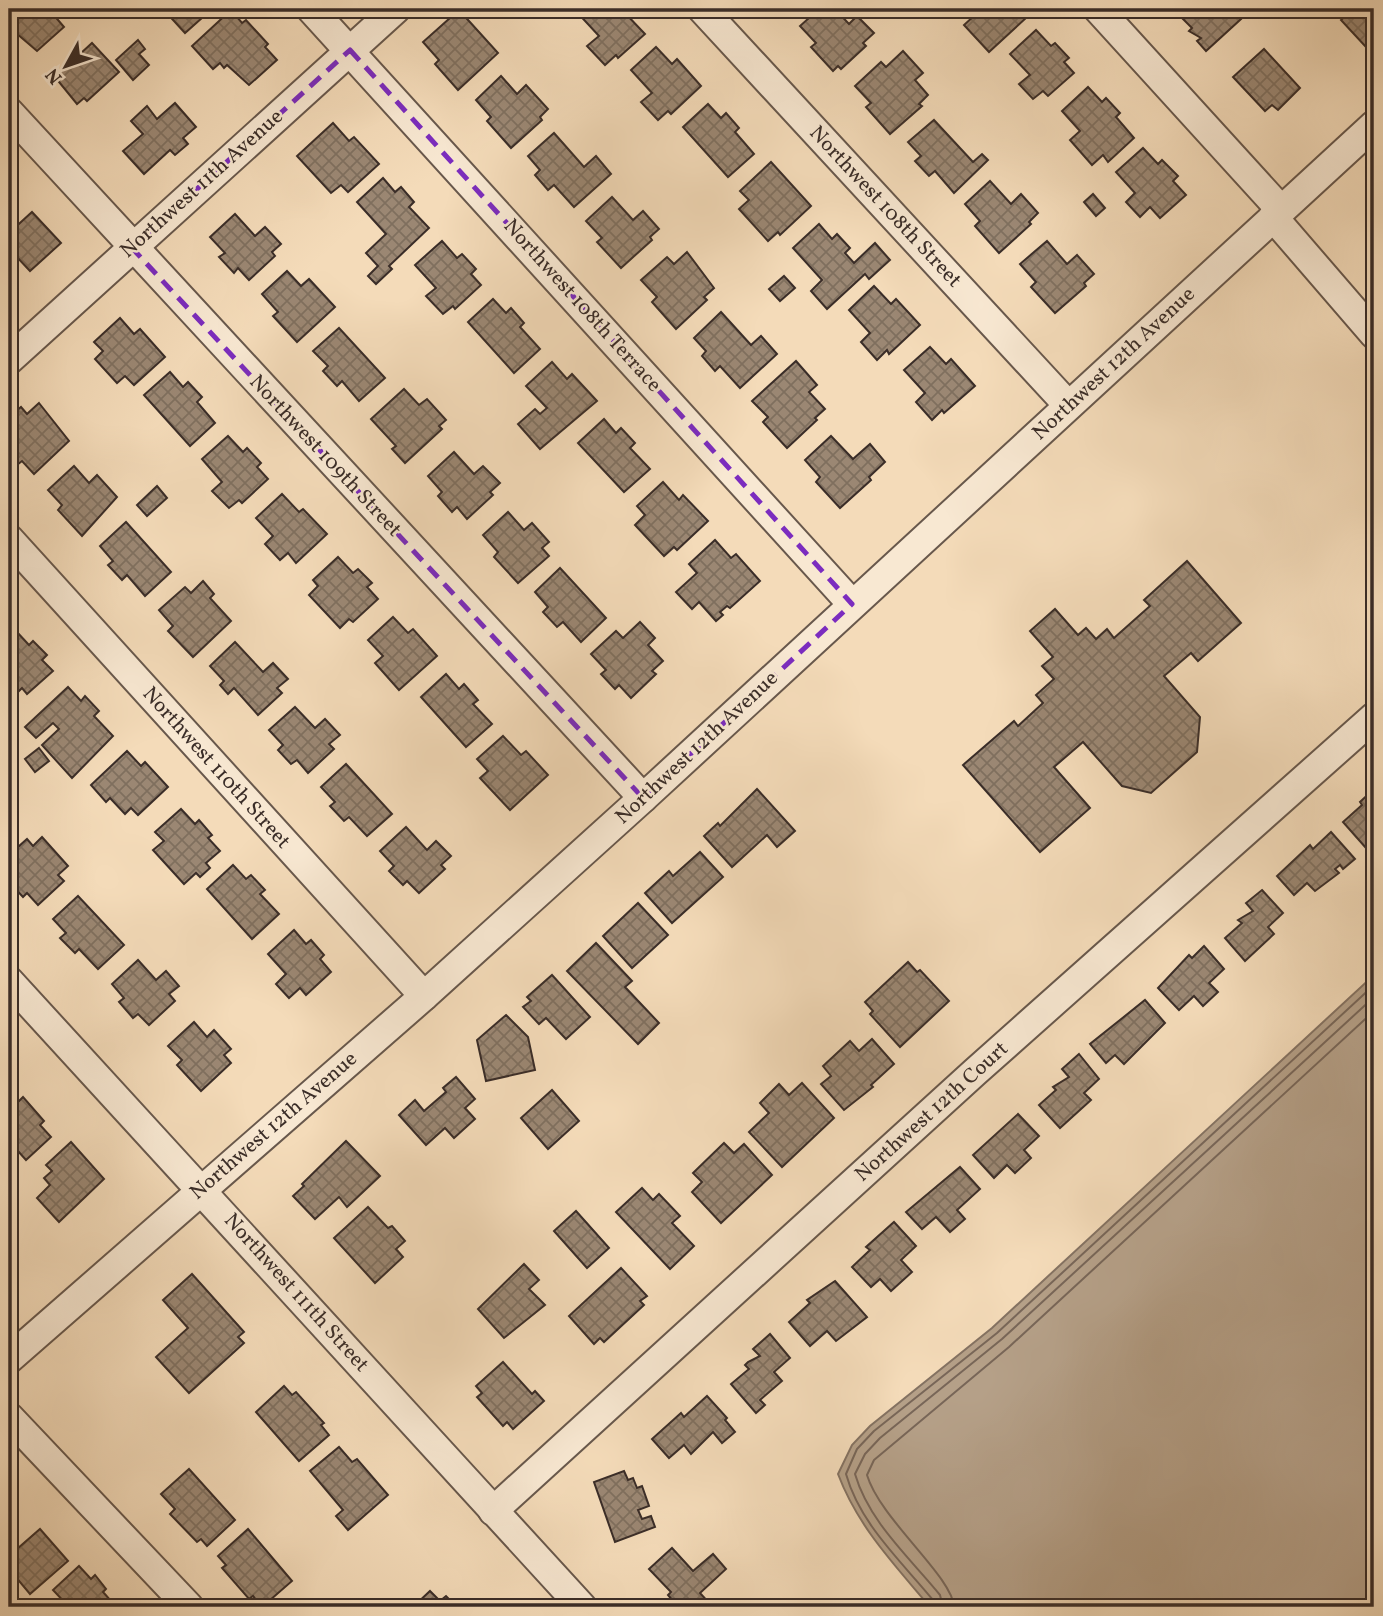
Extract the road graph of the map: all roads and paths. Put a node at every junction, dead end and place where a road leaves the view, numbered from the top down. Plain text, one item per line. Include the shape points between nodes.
1 (312, 9) edge
2 (396, 9) edge
3 (702, 9) edge
4 (1098, 9) edge
5 (350, 50) junction
6 (9, 112) edge
7 (1374, 125) edge
8 (1277, 214) junction
9 (132, 248) junction
10 (1374, 334) edge
11 (9, 360) edge
12 (1068, 405) junction
13 (9, 539) edge
14 (852, 604) junction
15 (1374, 717) edge
16 (643, 798) junction
17 (9, 981) edge
18 (424, 996) junction
19 (201, 1188) junction
20 (9, 1359) edge
21 (9, 1417) edge
22 (493, 1511) junction
23 (189, 1607) edge
24 (582, 1607) edge

1 - 5 street, Northwest 108th Terrace
2 - 5 street, Northwest 11th Avenue
3 - 12 street, Northwest 108th Street
4 - 8 street
5 - 9 street, Northwest 11th Avenue
5 - 14 street, Northwest 108th Terrace
6 - 9 street, Northwest 109th Street
7 - 8 street, Northwest 12th Avenue
8 - 10 street
8 - 12 street, Northwest 12th Avenue
9 - 11 street, Northwest 11th Avenue
9 - 16 street, Northwest 109th Street
12 - 14 street, Northwest 12th Avenue
13 - 18 street, Northwest 110th Street
14 - 16 street, Northwest 12th Avenue
15 - 22 street, Northwest 12th Court
16 - 18 street, Northwest 12th Avenue
17 - 19 street, Northwest 111th Street
18 - 19 street, Northwest 12th Avenue
19 - 20 street, Northwest 12th Avenue
19 - 22 street, Northwest 111th Street
21 - 23 street
22 - 24 street, Northwest 111th Street

